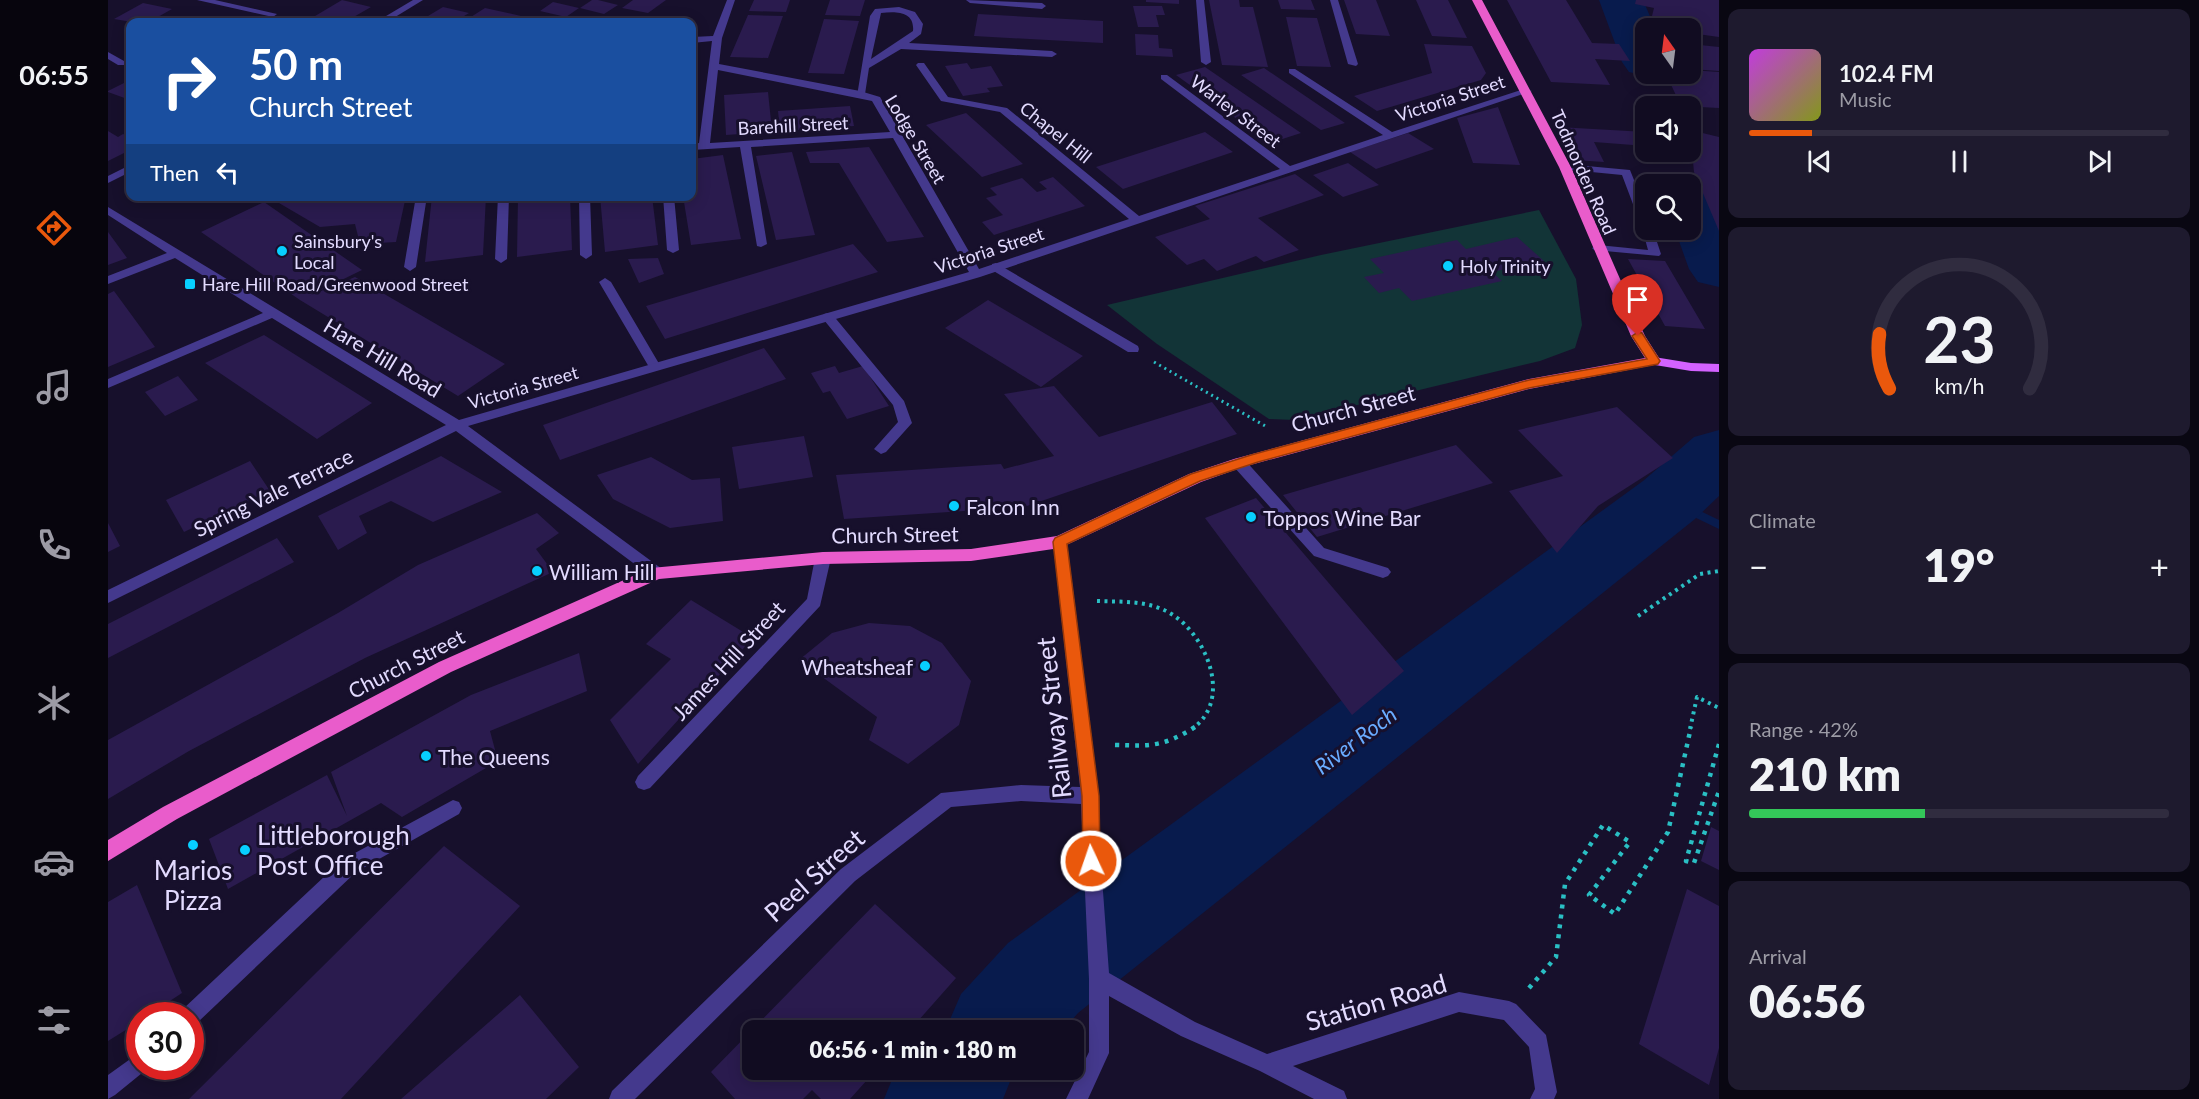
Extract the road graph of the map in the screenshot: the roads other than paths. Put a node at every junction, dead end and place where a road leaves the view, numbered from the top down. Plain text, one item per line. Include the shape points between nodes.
1 (201, 0) edge
2 (419, 0) edge
3 (731, 0) edge
4 (970, 0) edge
5 (1200, 0) edge
6 (1334, 0) edge
7 (1477, 0) edge
8 (1042, 6) dead end
9 (273, 14) dead end
10 (388, 18) edge
11 (717, 38) junction
12 (696, 40) edge
13 (899, 46) junction
14 (1052, 54) dead end
15 (108, 55) edge
16 (1206, 62) dead end
17 (121, 63) dead end
18 (1353, 64) dead end
19 (921, 65) dead end
20 (714, 66) junction
21 (865, 67) junction
22 (1292, 71) dead end
23 (1164, 77) dead end
24 (1527, 91) junction
25 (860, 93) junction
26 (896, 135) junction
27 (1391, 136) junction
28 (745, 144) junction
29 (704, 146) junction
30 (696, 147) edge
31 (1565, 167) junction
32 (126, 170) edge
33 (1288, 170) junction
34 (126, 178) edge
35 (109, 180) edge
36 (1635, 197) edge
37 (421, 201) edge
38 (504, 201) edge
39 (584, 201) edge
40 (669, 201) edge
41 (108, 210) edge
42 (1137, 220) junction
43 (1650, 240) edge
44 (761, 244) dead end
45 (1598, 248) junction
46 (674, 249) dead end
47 (176, 254) junction
48 (586, 255) dead end
49 (501, 259) dead end
50 (410, 267) dead end
51 (996, 267) junction
52 (976, 274) junction
53 (108, 280) edge
54 (605, 282) dead end
55 (273, 313) junction
56 (828, 317) junction
57 (1133, 349) road end
58 (1654, 361) junction
59 (655, 367) junction
60 (1719, 368) edge
61 (108, 384) edge
62 (457, 425) junction
63 (881, 449) dead end
64 (1239, 463) junction
65 (1060, 542) junction
66 (823, 558) junction
67 (1383, 572) dead end
68 (657, 573) junction
69 (108, 597) edge
70 (644, 782) dead end
71 (1090, 796) junction
72 (453, 808) dead end
73 (108, 851) edge
74 (1099, 979) junction
75 (204, 1003) edge
76 (1267, 1064) junction
77 (126, 1073) edge
78 (108, 1088) edge
79 (620, 1099) edge
80 (1077, 1099) edge
81 (1336, 1099) edge
82 (1541, 1099) edge

1 - 9 street
2 - 10 street
3 - 11 street
4 - 8 street
5 - 16 street
6 - 18 street
7 - 24 highway, Todmorden Road
11 - 12 street
11 - 20 street
13 - 14 street
13 - 21 street
13 - 21 street via 918,32 918,19 905,10 878,11
15 - 17 street
19 - 42 street, Chapel Hill via 945,99 1003,110
20 - 25 street, Lodge Street
20 - 29 street
21 - 25 street
22 - 27 street
23 - 33 street, Warley Street
24 - 27 street, Victoria Street
24 - 31 highway, Todmorden Road
25 - 26 street, Lodge Street via 876,99
26 - 28 street, Barehill Street
26 - 52 street, Lodge Street
27 - 33 street, Victoria Street
28 - 29 street, Barehill Street
28 - 44 street
29 - 30 street, Barehill Street
31 - 36 street via 1626,172
31 - 45 highway, Todmorden Road
32 - 35 street
33 - 42 street, Victoria Street
34 - 35 street
37 - 50 street
38 - 49 street
39 - 48 street
40 - 46 street
41 - 47 street, Hare Hill Road
42 - 51 street, Victoria Street
43 - 45 street via 1655,254
45 - 58 highway, Todmorden Road via 1638,336
47 - 53 street
47 - 55 street, Hare Hill Road
51 - 52 street, Victoria Street
51 - 57 street
52 - 56 street, Victoria Street
54 - 59 street
55 - 61 street
55 - 62 street, Hare Hill Road
56 - 59 street, Victoria Street
56 - 63 street via 899,404 905,423
58 - 60 main road, Church Street
58 - 64 highway, Church Street via 1529,384
59 - 62 street, Victoria Street
62 - 68 street, Hare Hill Road
62 - 69 street, Spring Vale Terrace
64 - 65 highway, Church Street via 1195,478
64 - 67 street via 1319,552
65 - 66 highway, Church Street via 971,555
65 - 71 street, Railway Street
66 - 68 highway, Church Street
66 - 70 street, James Hill Street via 814,602
68 - 73 highway, Church Street via 445,667 170,813
71 - 74 street, Railway Street
71 - 79 street, Peel Street via 1021,793 947,799 848,874
72 - 75 street via 349,866
74 - 76 street via 1188,1029
74 - 80 street, Railway Street via 1099,1053
76 - 81 street
76 - 82 street, Station Road via 1459,1002 1509,1011 1539,1042 1546,1092
77 - 78 street

